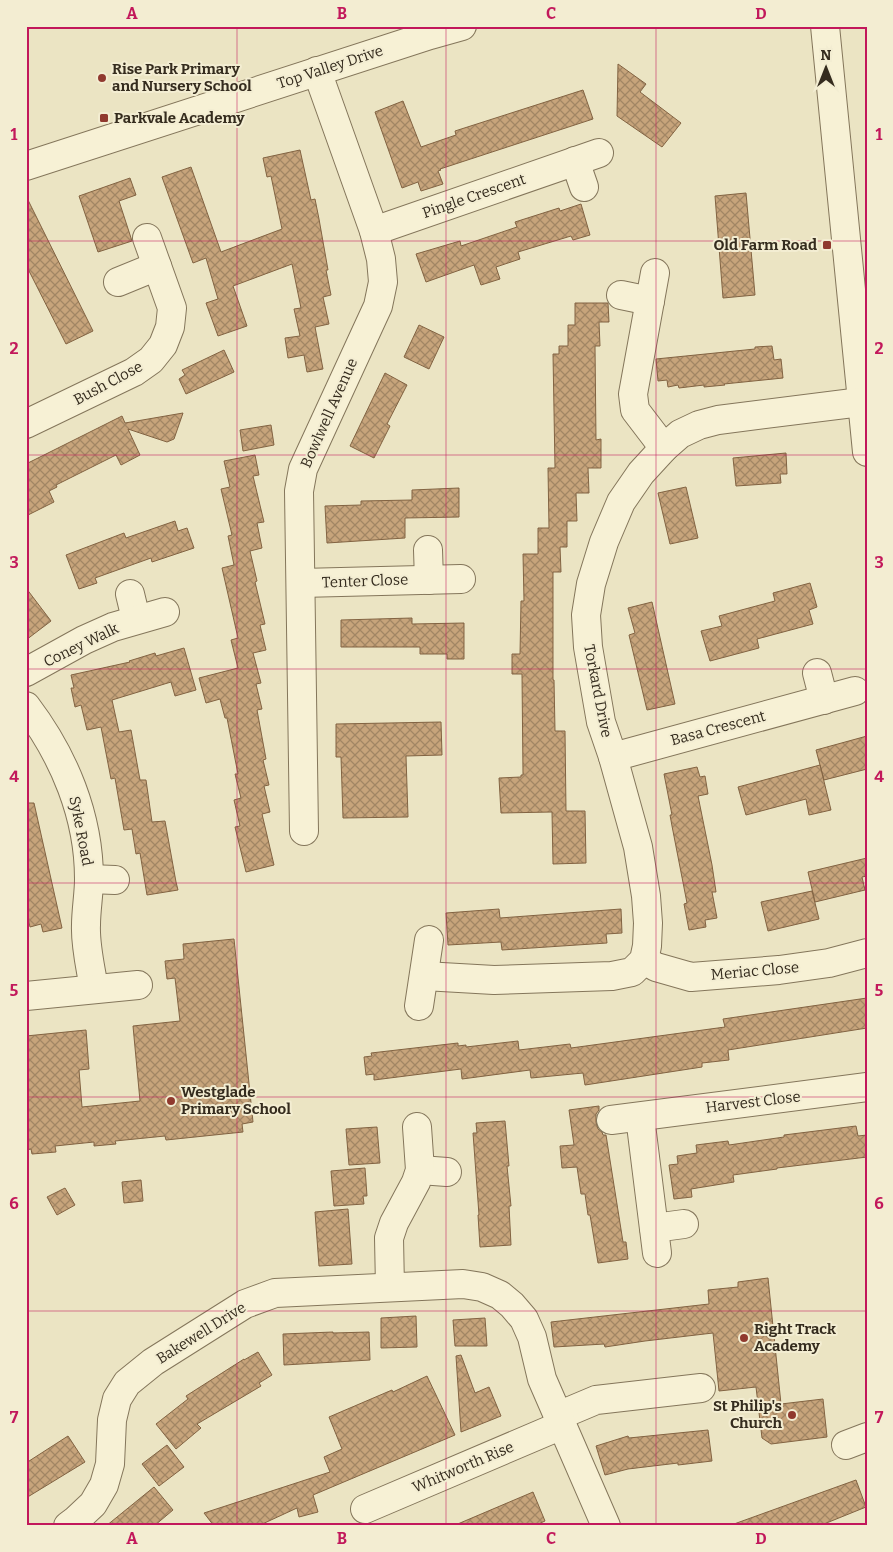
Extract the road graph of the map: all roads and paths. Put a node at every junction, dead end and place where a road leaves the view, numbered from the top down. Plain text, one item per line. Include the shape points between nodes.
1 (462, 26) edge
2 (825, 26) edge
3 (317, 71) junction
4 (26, 166) edge
5 (584, 187) dead end
6 (374, 232) junction
7 (147, 238) dead end
8 (857, 257) edge
9 (157, 266) junction
10 (655, 272) dead end
11 (118, 282) dead end
12 (621, 296) dead end
13 (650, 301) junction
14 (861, 402) junction
15 (26, 424) edge
16 (664, 448) junction
17 (867, 452) edge
18 (428, 550) dead end
19 (461, 579) dead end
20 (429, 580) junction
21 (301, 583) junction
22 (165, 612) dead end
23 (26, 672) edge
24 (817, 673) dead end
25 (855, 691) dead end
26 (824, 700) junction
27 (26, 706) edge
28 (613, 757) junction
29 (304, 831) dead end
30 (429, 940) dead end
31 (867, 953) edge
32 (644, 960) junction
33 (424, 976) junction
34 (138, 985) dead end
35 (94, 990) junction
36 (26, 996) edge
37 (419, 1006) dead end
38 (867, 1087) edge
39 (640, 1117) junction
40 (611, 1120) dead end
41 (417, 1127) dead end
42 (420, 1170) junction
43 (447, 1172) dead end
44 (684, 1224) dead end
45 (390, 1287) junction
46 (701, 1388) dead end
47 (560, 1420) junction
48 (379, 1510) dead end
49 (68, 1526) edge
50 (606, 1526) edge

1 - 3 street, Top Valley Drive
2 - 8 street
3 - 4 street, Top Valley Drive
3 - 6 street, Bowlwell Avenue
5 - 6 street, Pingle Crescent via 587,157
6 - 21 street, Bowlwell Avenue via 383,282 378,306 303,469 299,491
7 - 9 street, Bush Close
8 - 14 street
9 - 11 street
9 - 15 street, Bush Close via 172,308 170,327 163,345 151,360 134,372
10 - 13 street
12 - 13 street
13 - 16 street via 634,394 635,410
14 - 16 street, Torkard Drive via 718,420 680,434
14 - 17 street
16 - 28 street, Torkard Drive via 640,473 621,502 591,584 586,615 588,647 601,722
18 - 20 street, Tenter Close
19 - 20 street, Tenter Close
20 - 21 street, Tenter Close
21 - 29 street, Bowlwell Avenue
22 - 23 street, Coney Walk via 133,607 113,627
24 - 26 street
25 - 26 street, Basa Crescent
26 - 28 street, Basa Crescent
27 - 35 street, Syke Road via 62,762 78,803 86,844 102,879 86,926
28 - 32 street, Torkard Drive via 638,847 646,896
30 - 33 street
31 - 32 street, Meriac Close via 829,963 779,970 691,977 656,967
32 - 33 street via 632,972 612,976 494,980
33 - 37 street
34 - 35 street
35 - 36 street
38 - 39 street, Harvest Close
39 - 40 street, Harvest Close
39 - 44 street via 655,1240
41 - 42 street
42 - 43 street
42 - 45 street via 389,1238
45 - 47 street, Bakewell Drive via 463,1284 500,1295 524,1319 542,1379
45 - 49 street, Bakewell Drive via 275,1293 245,1304 153,1362 127,1383 117,1399 112,1420 110,1464 104,1485 93,1504
46 - 47 street, Whitworth Rise via 596,1400
47 - 48 street, Whitworth Rise
47 - 50 street

